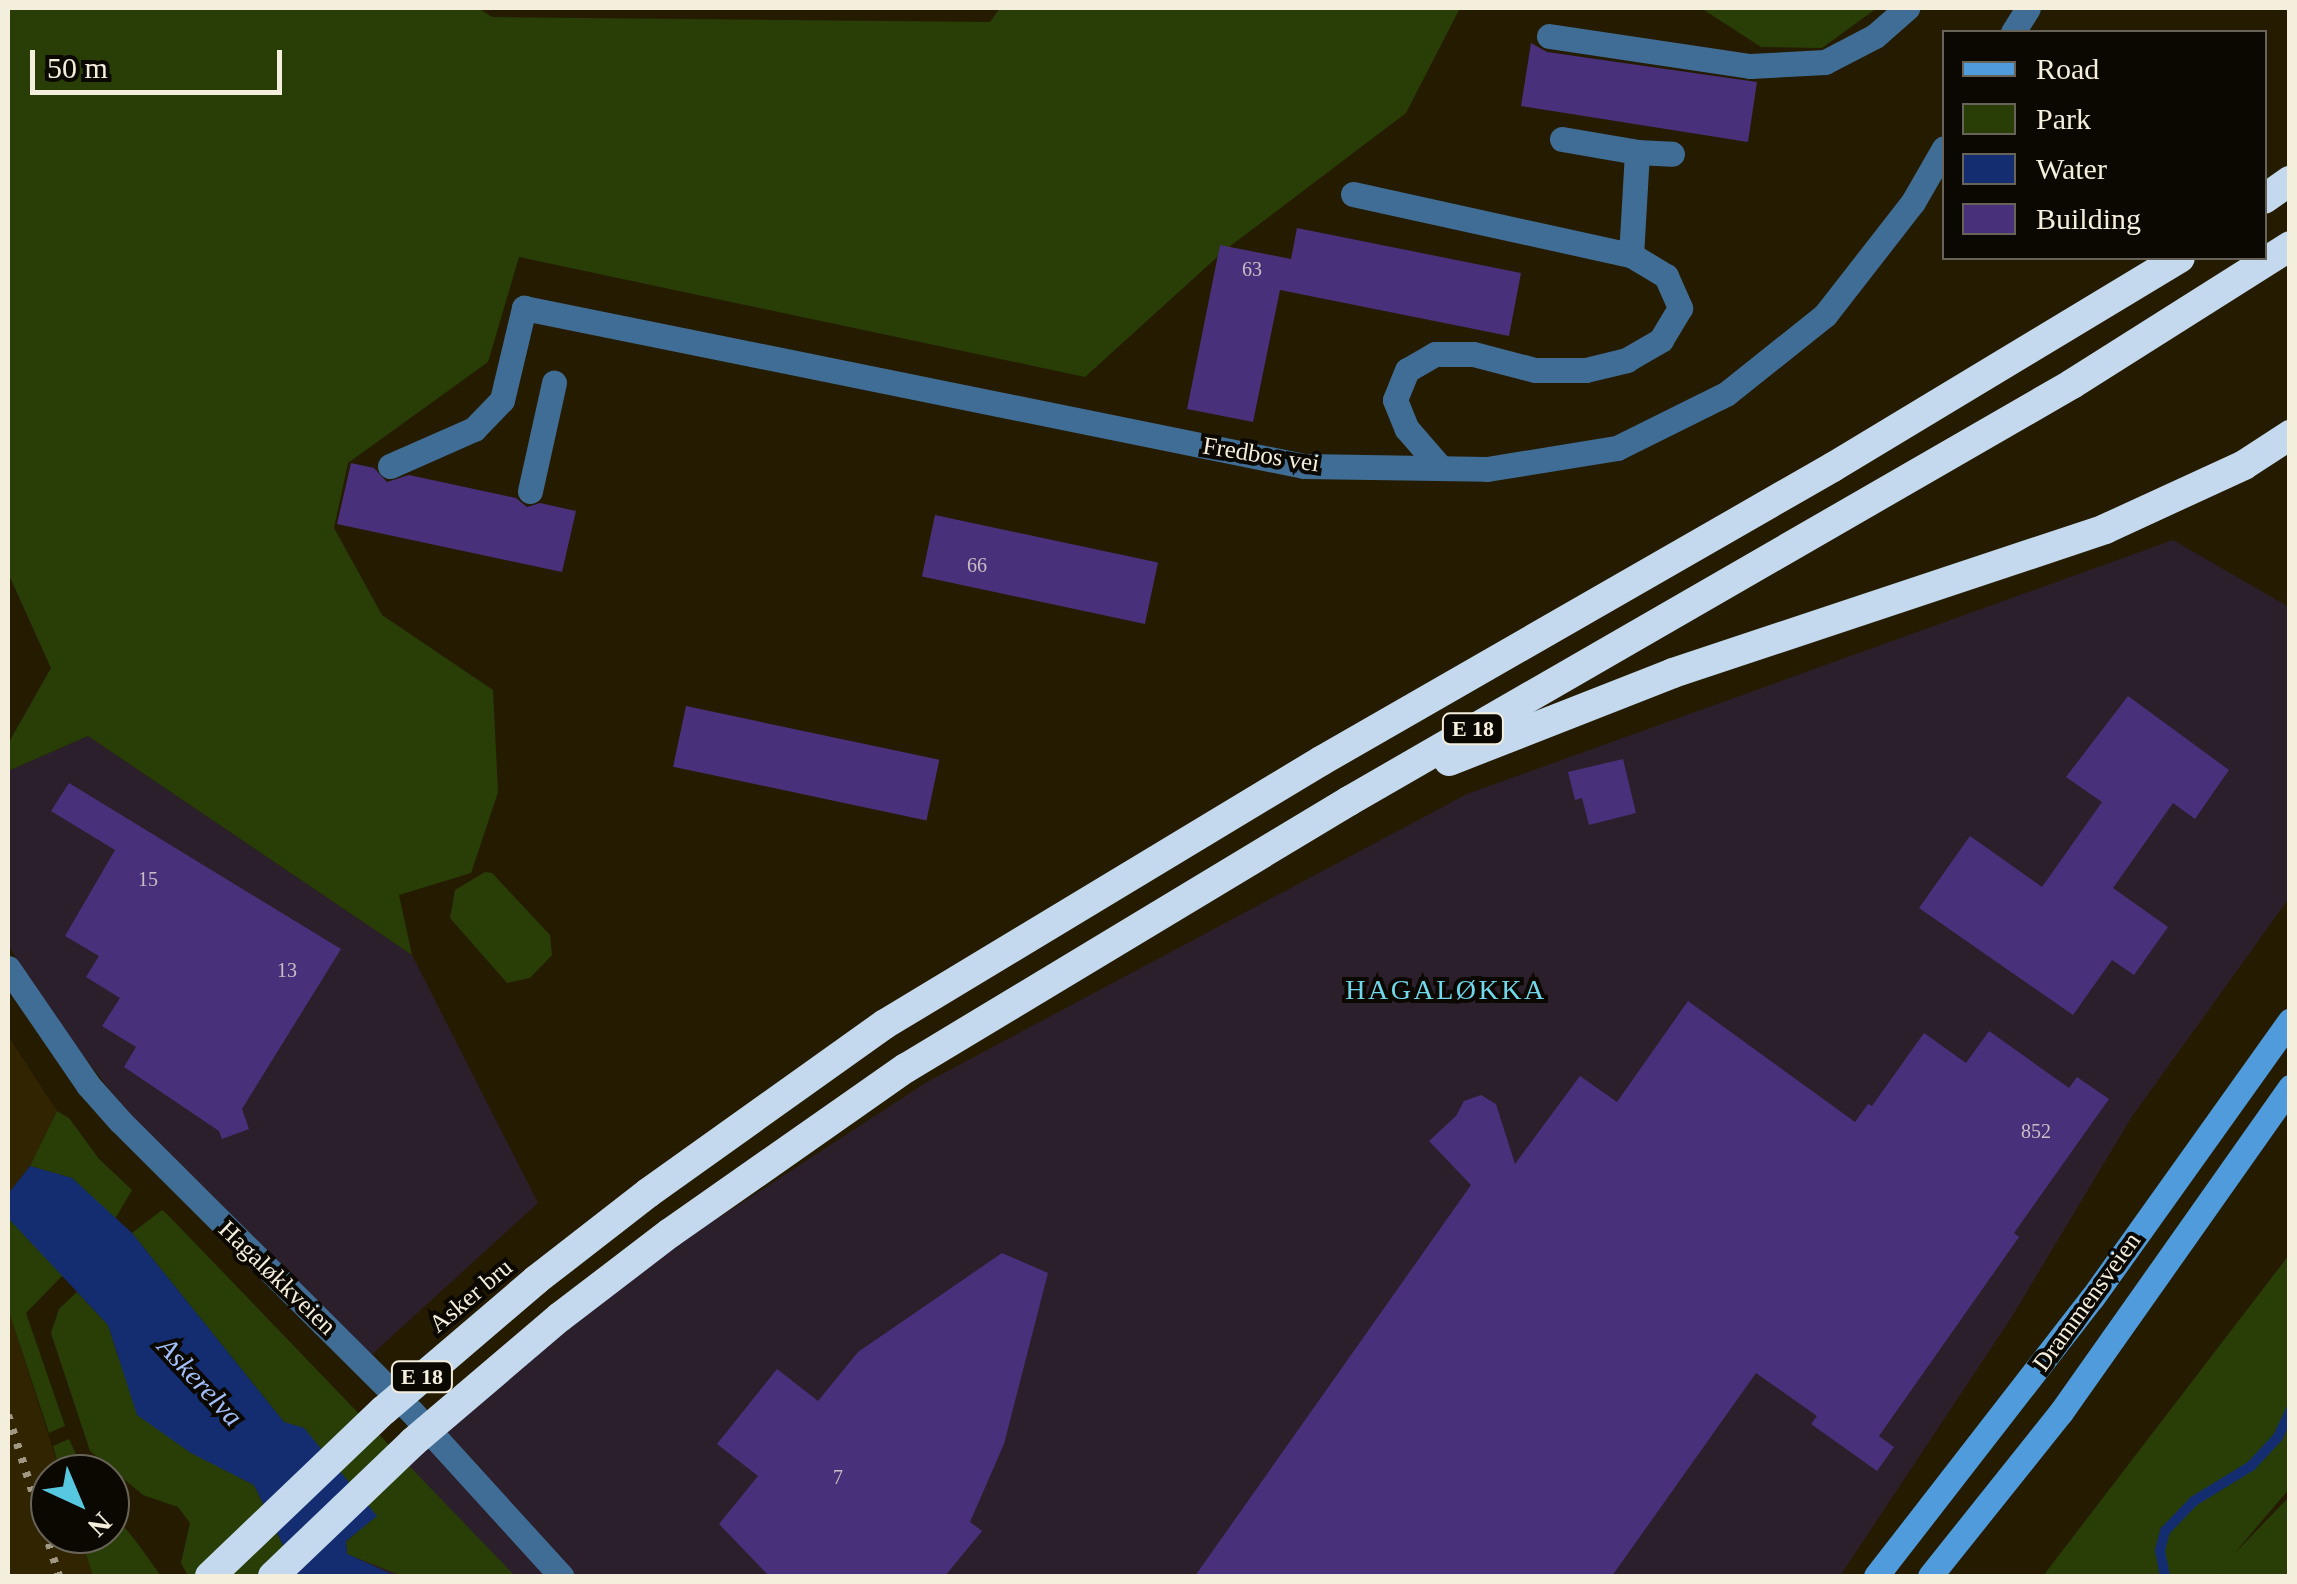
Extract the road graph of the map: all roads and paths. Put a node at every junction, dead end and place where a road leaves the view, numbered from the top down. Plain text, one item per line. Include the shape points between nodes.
1 (1906, 8) edge
2 (2028, 8) edge
3 (2014, 30) edge
4 (1549, 36) dead end
5 (1562, 139) dead end
6 (1942, 151) edge
7 (1636, 152) junction
8 (1672, 154) dead end
9 (2290, 181) edge
10 (1353, 194) dead end
11 (2267, 198) edge
12 (2290, 246) edge
13 (1631, 255) junction
14 (2177, 260) edge
15 (554, 383) dead end
16 (2290, 435) edge
17 (390, 466) dead end
18 (1440, 467) junction
19 (530, 490) dead end
20 (1349, 800) junction
21 (8, 968) edge
22 (2290, 1020) edge
23 (2290, 1087) edge
24 (210, 1576) edge
25 (273, 1576) edge
26 (561, 1576) edge
27 (1876, 1576) edge
28 (1930, 1576) edge

1 - 4 street via 1875,36 1826,62 1750,66
2 - 3 street
5 - 7 street
6 - 18 street, Fredbos vei via 1913,202 1825,315 1726,394 1617,448 1487,469
7 - 8 street
7 - 13 street
9 - 11 highway
10 - 13 street
12 - 20 highway, E 18 via 1910,480
13 - 18 street via 1666,276 1680,308 1661,340 1628,360 1586,370 1534,370 1472,354 1435,354 1407,370 1395,400 1407,429
14 - 24 highway, Asker bru / E 18, bridge via 902,1014 536,1280 384,1410
15 - 19 street
16 - 20 highway, E 18 via 2244,465 2105,529 1673,673
17 - 18 street, Fredbos vei via 474,429 502,400 524,308 1304,466
20 - 25 highway, E 18, bridge via 906,1068 670,1234 413,1442
21 - 26 street, Hagaløkkveien via 120,1122 412,1412
22 - 27 main road, Drammensveien via 2092,1298
23 - 28 main road, Drammensveien via 2072,1396

